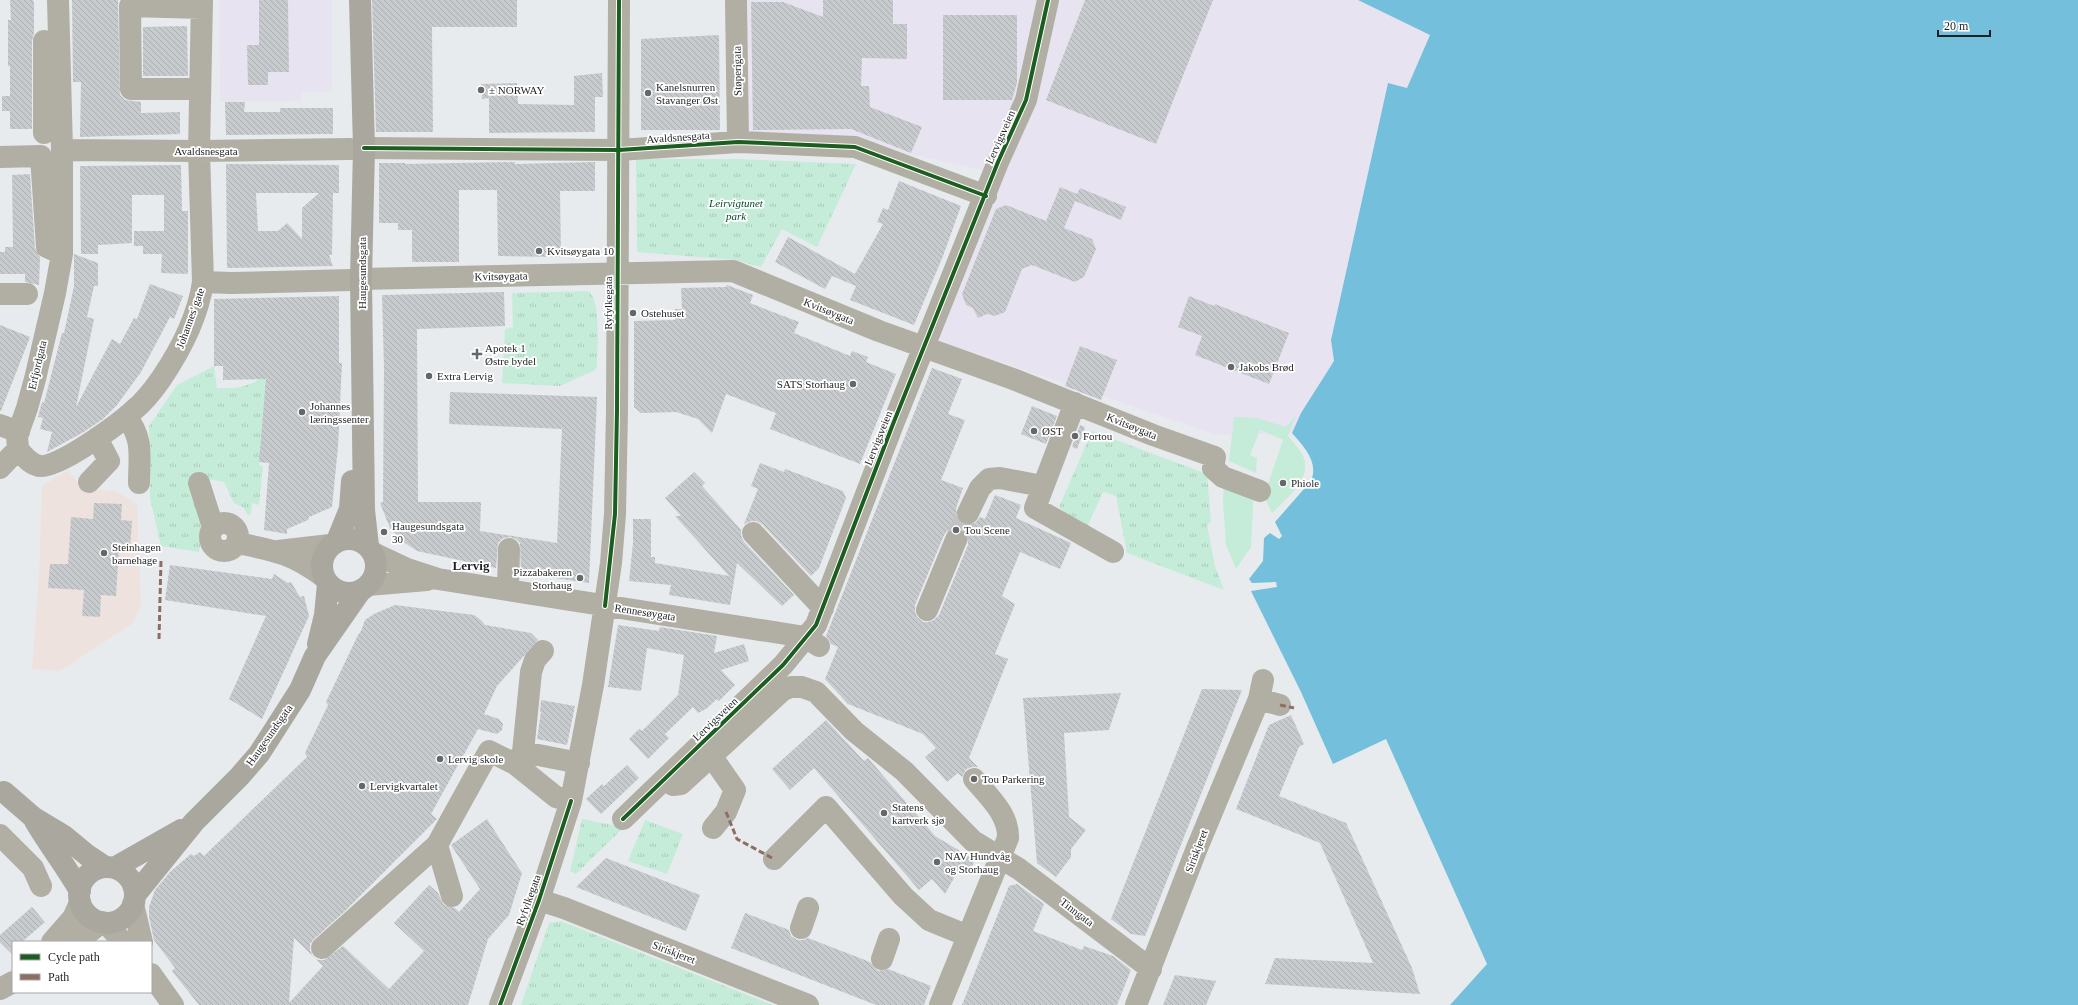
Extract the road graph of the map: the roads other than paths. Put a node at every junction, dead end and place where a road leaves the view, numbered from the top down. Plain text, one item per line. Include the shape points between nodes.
1 (58, 0) edge
2 (348, 0) edge
3 (360, 0) edge
4 (619, 0) edge
5 (736, 0) edge
6 (1048, 0) edge
7 (202, 4) edge
8 (58, 28) junction
9 (200, 89) junction
10 (44, 133) dead end
11 (738, 142) junction
12 (357, 148) junction
13 (62, 150) junction
14 (619, 150) junction
15 (199, 151) junction
16 (0, 158) edge
17 (986, 196) junction
18 (62, 254) junction
19 (618, 273) junction
20 (356, 280) junction
21 (203, 282) junction
22 (0, 294) edge
23 (27, 294) dead end
24 (924, 347) junction
25 (1075, 403) junction
26 (126, 417) junction
27 (12, 435) edge
28 (97, 438) junction
29 (0, 468) edge
30 (89, 482) dead end
31 (139, 483) dead end
32 (199, 483) dead end
33 (1042, 486) junction
34 (1260, 491) dead end
35 (968, 513) tunnel mouth
36 (753, 534) dead end
37 (956, 540) tunnel mouth
38 (334, 543) junction
39 (370, 549) junction
40 (509, 549) dead end
41 (278, 551) junction
42 (1113, 552) dead end
43 (438, 579) junction
44 (326, 580) junction
45 (365, 588) junction
46 (508, 589) junction
47 (604, 606) junction
48 (823, 608) junction
49 (927, 610) dead end
50 (812, 641) junction
51 (543, 651) dead end
52 (315, 656) junction
53 (1280, 706) dead end
54 (712, 757) junction
55 (519, 758) junction
56 (579, 763) junction
57 (666, 778) junction
58 (974, 779) dead end
59 (4, 792) dead end
60 (571, 801) junction
61 (34, 818) junction
62 (623, 819) dead end
63 (194, 822) junction
64 (713, 828) dead end
65 (0, 835) edge
66 (438, 844) junction
67 (1000, 858) junction
68 (774, 859) dead end
69 (110, 868) junction
70 (41, 886) dead end
71 (452, 896) dead end
72 (80, 897) junction
73 (134, 899) junction
74 (539, 900) junction
75 (104, 922) junction
76 (968, 936) junction
77 (53, 941) edge
78 (78, 941) edge
79 (122, 941) edge
80 (142, 941) edge
81 (322, 948) dead end
82 (1151, 969) junction
83 (153, 974) edge
84 (12, 983) edge
85 (0, 989) edge
86 (173, 1005) edge
87 (500, 1005) edge
88 (808, 1005) edge
89 (940, 1005) edge
90 (1136, 1005) edge

1 - 8 street, Erfjordgata
2 - 12 main road, Haugesundsgata
3 - 12 main road, Haugesundsgata
4 - 14 street, Ryfylkegata
5 - 11 street, Støperigata
6 - 17 street, Lervigsveien via 1026,100
7 - 9 street, Johannes' gate
7 - 9 street via 130,6 131,89
8 - 10 street via 44,40
8 - 13 street, Erfjordgata
9 - 15 street, Johannes' gate
11 - 14 street, Avaldsnesgata
11 - 17 street, Avaldsnesgata via 855,147
12 - 14 street, Avaldsnesgata
12 - 15 street, Avaldsnesgata
12 - 20 main road, Haugesundsgata
13 - 15 street, Avaldsnesgata
13 - 18 street, Erfjordgata
14 - 19 street, Ryfylkegata
15 - 21 street, Johannes' gate
16 - 18 street via 41,156 47,247
17 - 24 street, Lervigsveien
18 - 27 street, Erfjordgata via 35,378
19 - 20 street, Kvitsøygata
19 - 24 street, Kvitsøygata via 733,271
19 - 47 street, Ryfylkegata via 615,514
20 - 21 street, Kvitsøygata
20 - 38 main road, Haugesundsgata via 350,509
20 - 39 main road, Haugesundsgata via 364,510
21 - 26 street, Johannes' gate via 176,355 160,381
22 - 23 street
24 - 25 street, Kvitsøygata
24 - 48 street, Lervigsveien via 867,488
25 - 33 street
25 - 34 street, Kvitsøygata via 1152,435 1215,457 1213,468 1223,477
26 - 28 street, Johannes' gate
26 - 31 street via 134,425 140,440
27 - 28 street, Johannes' gate via 32,463 39,466 49,466
27 - 29 street, Erfjordgata
28 - 30 street via 109,461
32 - 41 street via 213,527 222,522 230,523 238,533 237,543
33 - 35 street via 1000,478 989,479 980,488
33 - 42 street via 1035,508
36 - 48 street
37 - 49 street
38 - 39 main road via 353,539
38 - 41 street
38 - 44 main road via 322,559
39 - 43 street, Rennesøygata via 407,569
39 - 45 main road via 376,569 374,578
40 - 46 street
41 - 44 street via 294,557
43 - 45 street, Rennesøygata
43 - 46 street, Rennesøygata
44 - 45 main road via 335,590 344,593 353,593
44 - 52 main road, Haugesundsgata via 325,615
45 - 52 main road, Haugesundsgata
46 - 47 street, Rennesøygata
47 - 50 street, Rennesøygata
47 - 56 street, Ryfylkegata
48 - 50 street, Lervigsveien
50 - 57 street, Lervigsveien via 799,648
51 - 55 street via 535,660 531,672
52 - 63 main road, Haugesundsgata via 300,690 259,754
53 - 82 street, Siriskjeret via 1261,690
54 - 57 street, Tinngata via 681,784 673,785
54 - 64 street via 735,790 726,812
54 - 67 street, Tinngata via 783,690 802,687 816,692 854,731 904,771 973,841
55 - 56 street
55 - 60 street via 556,797
55 - 66 street via 489,750
56 - 60 street, Ryfylkegata
57 - 62 street, Lervigsveien
58 - 67 street via 1006,821 1008,838
59 - 61 main road
60 - 74 street, Ryfylkegata
61 - 69 main road
61 - 72 main road via 68,869
63 - 69 main road, Haugesundsgata
63 - 73 main road, Haugesundsgata
65 - 70 street via 33,868
66 - 71 street
66 - 81 street
67 - 76 street
67 - 82 street, Tinngata via 1019,868
68 - 76 street via 826,807 903,896 929,920
69 - 72 main road via 97,869 89,874 83,880
69 - 73 main road via 122,872 129,878
72 - 75 main road via 84,911 90,917
72 - 77 street via 73,918
73 - 75 main road via 122,918
73 - 80 street
74 - 87 street, Ryfylkegata
74 - 88 street, Siriskjeret
75 - 78 street
75 - 79 street
76 - 89 street
82 - 90 street, Siriskjeret
83 - 86 street
84 - 85 street

